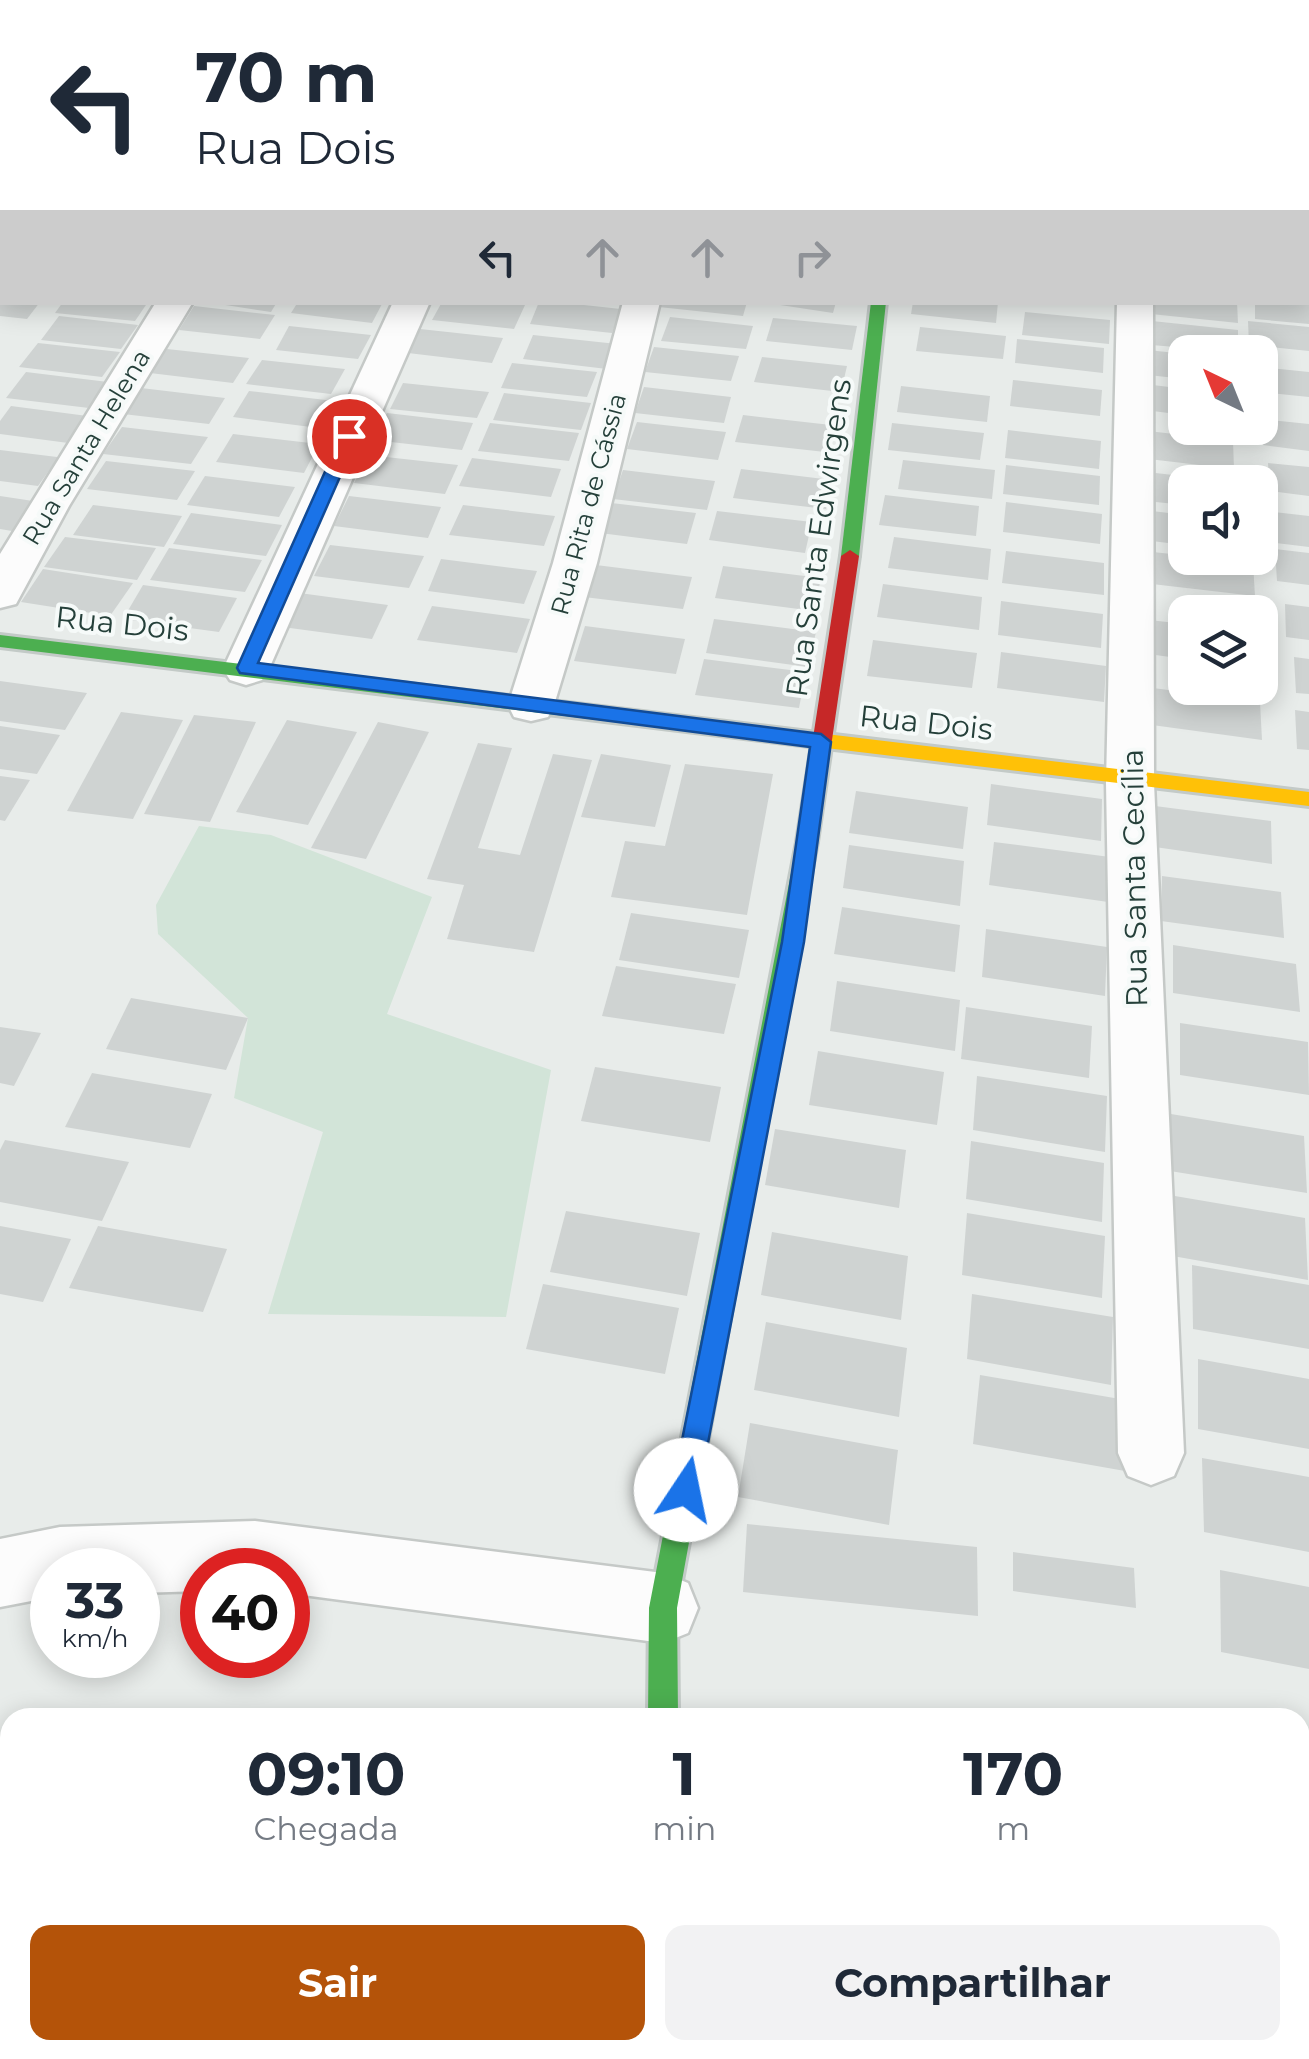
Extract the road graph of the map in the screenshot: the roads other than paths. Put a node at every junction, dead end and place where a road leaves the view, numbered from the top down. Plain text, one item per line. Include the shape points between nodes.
1 (173, 305) edge
2 (411, 305) edge
3 (641, 305) edge
4 (879, 305) edge
5 (1135, 305) edge
6 (0, 594) edge
7 (0, 640) edge
8 (246, 668) junction
9 (531, 706) junction
10 (821, 742) junction
11 (1131, 776) junction
12 (1309, 798) edge
13 (1151, 1453) dead end
14 (0, 1572) edge
15 (662, 1608) junction
16 (663, 1708) edge

1 - 6 street, Rua Santa Helena
2 - 8 street
3 - 9 street, Rua Rita de Cássia via 576,563
4 - 10 street, Rua Santa Edwirgens via 861,493
5 - 11 street, Rua Santa Cecília
7 - 8 street, Rua Dois
8 - 9 street, Rua Dois
9 - 10 street, Rua Dois
10 - 11 street, Rua Dois
10 - 15 street, Rua Santa Edwirgens via 793,942
11 - 12 street, Rua Dois
11 - 13 street, Rua Santa Cecília
14 - 15 street via 60,1561 256,1555
15 - 16 street, Rua Santa Edwirgens

